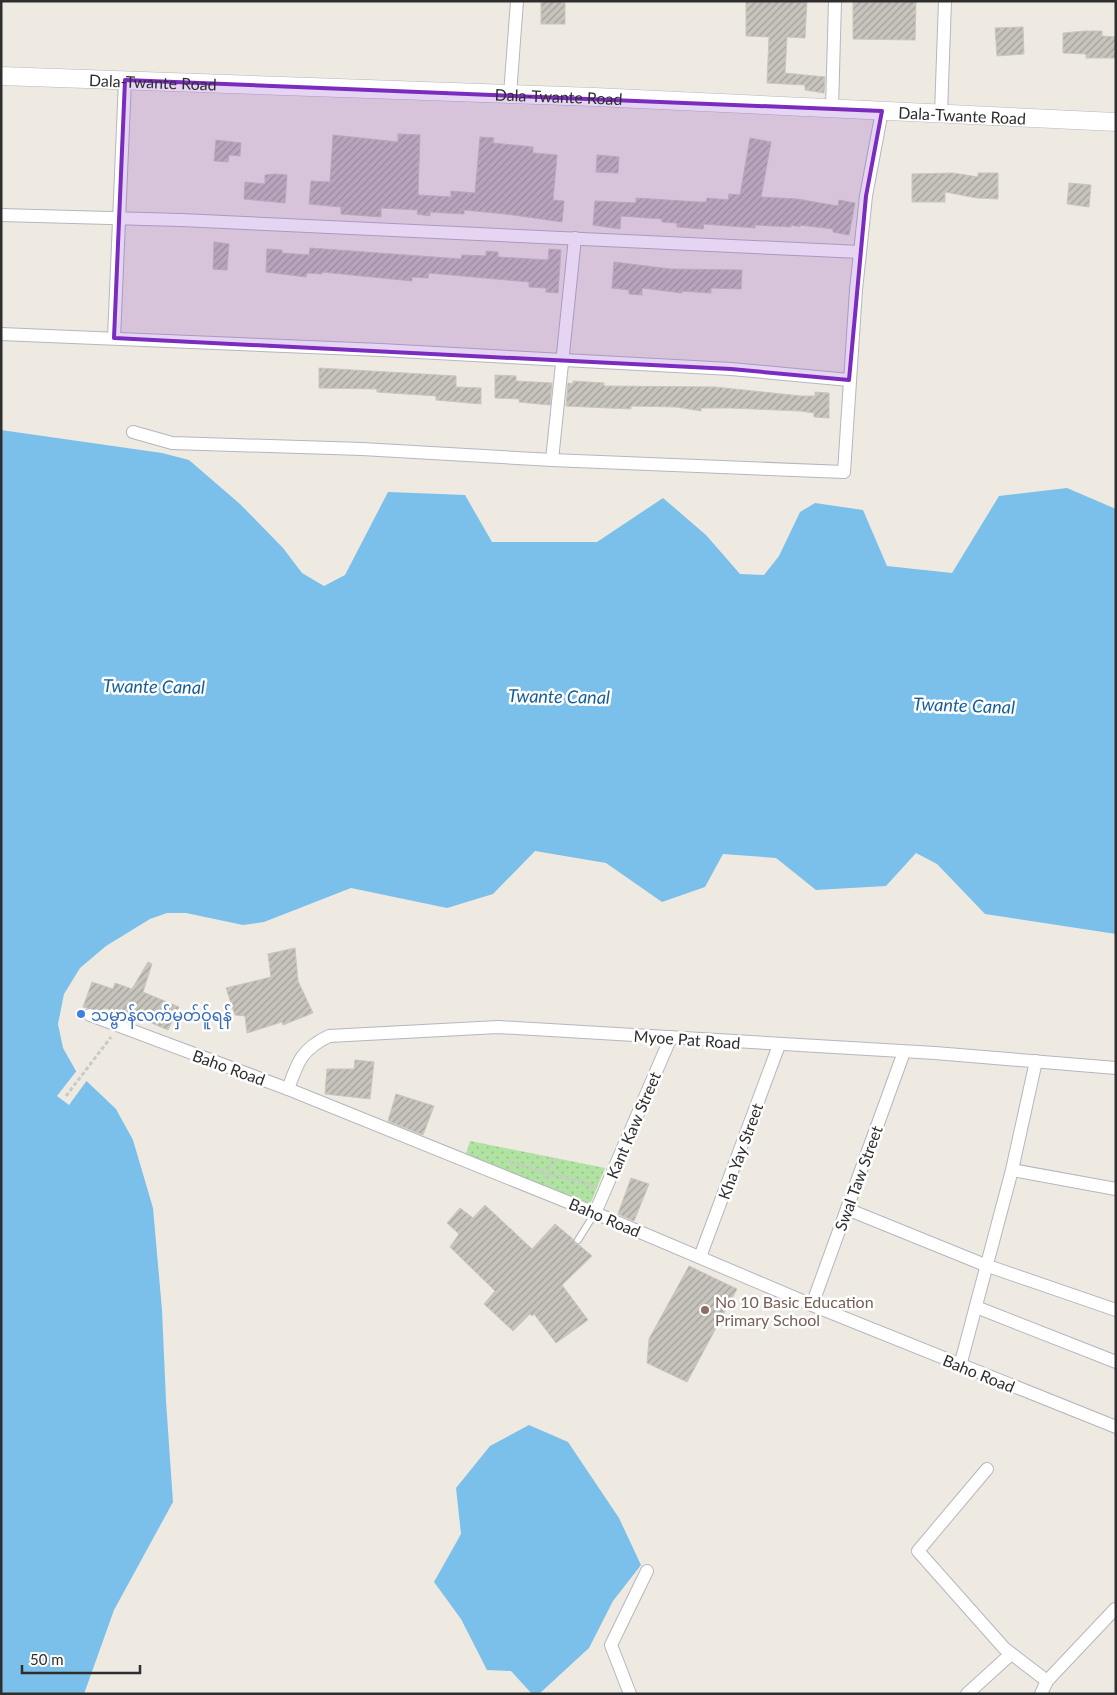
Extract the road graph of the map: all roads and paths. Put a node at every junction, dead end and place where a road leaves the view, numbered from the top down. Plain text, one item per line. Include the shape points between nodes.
1 (517, 1) edge
2 (835, 1) edge
3 (944, 1) edge
4 (1, 76) edge
5 (125, 80) junction
6 (510, 94) junction
7 (832, 108) junction
8 (882, 111) junction
9 (941, 113) junction
10 (1116, 122) edge
11 (1, 215) edge
12 (119, 219) junction
13 (575, 238) junction
14 (860, 252) junction
15 (1, 334) edge
16 (114, 338) junction
17 (562, 360) junction
18 (849, 380) junction
19 (133, 432) dead end
20 (552, 460) junction
21 (90, 1015) dead end
22 (672, 1037) junction
23 (107, 1042) dead end
24 (779, 1044) junction
25 (904, 1052) junction
26 (1036, 1062) junction
27 (1116, 1068) edge
28 (288, 1089) junction
29 (66, 1096) dead end
30 (553, 1157) dead end
31 (504, 1160) dead end
32 (1012, 1170) junction
33 (597, 1187) dead end
34 (542, 1188) dead end
35 (1116, 1190) edge
36 (847, 1209) junction
37 (595, 1213) junction
38 (578, 1240) dead end
39 (700, 1258) junction
40 (985, 1265) junction
41 (812, 1305) junction
42 (976, 1307) junction
43 (1116, 1310) edge
44 (1116, 1362) edge
45 (960, 1366) junction
46 (1116, 1427) edge
47 (987, 1469) dead end
48 (647, 1571) dead end
49 (1115, 1609) edge
50 (1011, 1654) junction
51 (1047, 1681) junction
52 (630, 1694) edge
53 (967, 1694) edge
54 (1041, 1694) edge

1 - 6 street
2 - 7 street
3 - 9 street
4 - 5 main road, Dala-Twante Road
5 - 6 main road, Dala-Twante Road
5 - 12 street
6 - 7 main road, Dala-Twante Road
7 - 8 main road, Dala-Twante Road
8 - 9 main road, Dala-Twante Road
8 - 14 street via 866,196
9 - 10 main road, Dala-Twante Road
11 - 12 street
12 - 13 street
12 - 16 street
13 - 14 street
13 - 17 street
14 - 18 street
15 - 16 street
16 - 17 street
17 - 18 street via 731,369
17 - 20 street
18 - 20 street via 844,472
19 - 20 street via 172,443
21 - 28 street, Baho Road
22 - 24 street, Myoe Pat Road
22 - 28 street, Myoe Pat Road via 498,1027 329,1036 313,1044 300,1057
22 - 37 street, Kant Kaw Street
23 - 29 path
24 - 25 street, Myoe Pat Road
24 - 39 street, Kha Yay Street
25 - 26 street, Myoe Pat Road
25 - 36 street, Swal Taw Street
26 - 27 street, Myoe Pat Road
26 - 32 street
28 - 37 street, Baho Road
30 - 34 path
31 - 33 path
32 - 35 street
32 - 40 street
36 - 40 street
36 - 41 street, Swal Taw Street
37 - 38 lane
37 - 39 street, Baho Road
39 - 41 street, Baho Road
40 - 42 street
40 - 43 street
41 - 45 street, Baho Road
42 - 44 street
42 - 45 street
45 - 46 street, Baho Road
47 - 50 street via 918,1551
48 - 52 street via 611,1645
49 - 51 street
50 - 51 street
50 - 53 street
51 - 54 street

